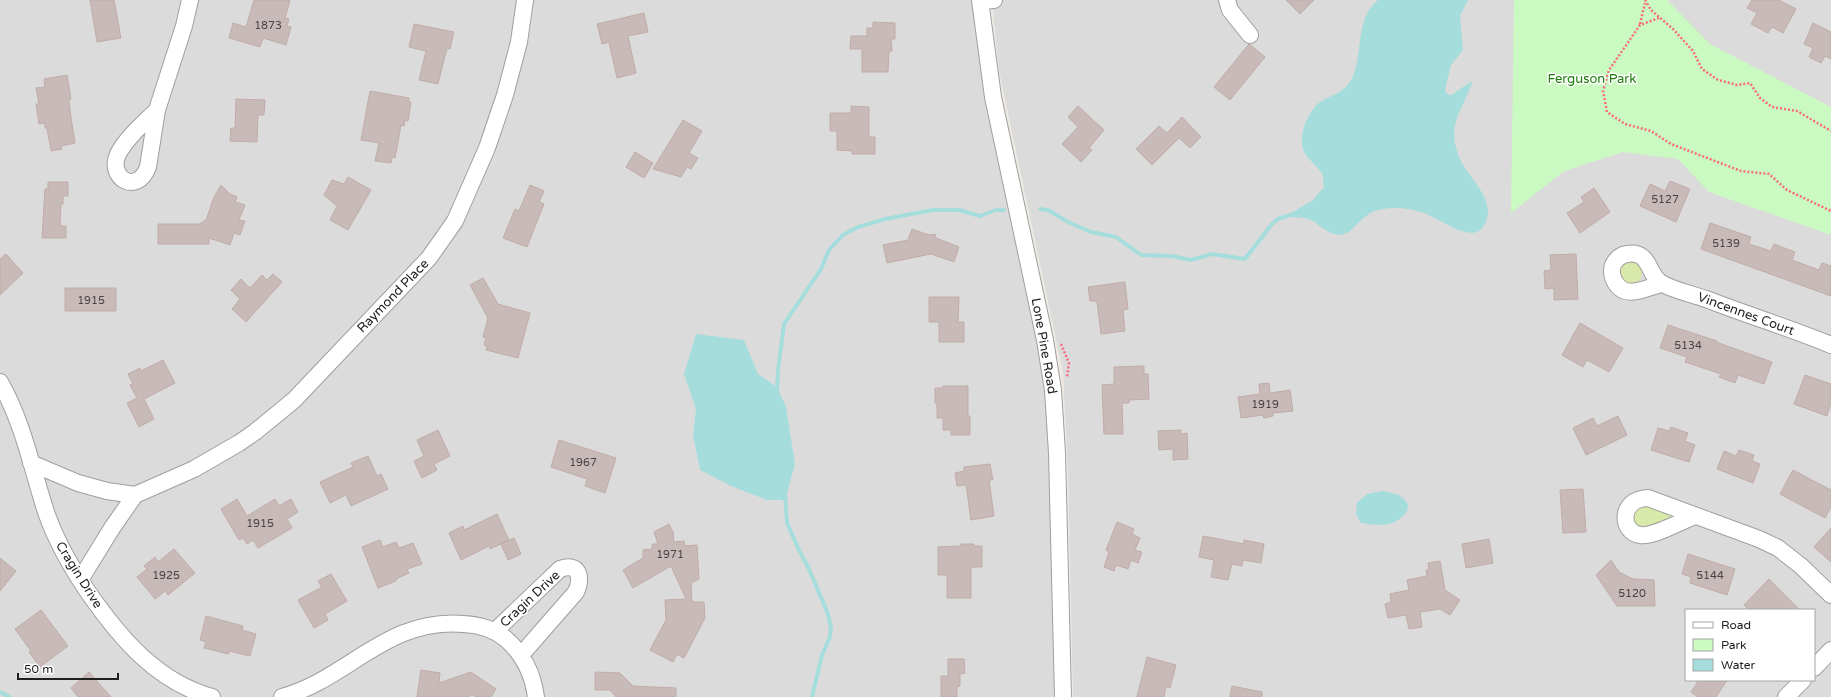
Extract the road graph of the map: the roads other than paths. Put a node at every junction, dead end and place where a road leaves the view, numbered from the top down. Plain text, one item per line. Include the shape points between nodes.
1 (190, 0) edge
2 (525, 0) edge
3 (985, 0) edge
4 (1227, 0) edge
5 (1250, 35) dead end
6 (157, 110) dead end
7 (1661, 284) dead end
8 (1831, 345) edge
9 (0, 382) edge
10 (31, 463) junction
11 (135, 495) junction
12 (1695, 516) dead end
13 (80, 580) junction
14 (1831, 595) edge
15 (495, 631) junction
16 (1831, 650) edge
17 (521, 656) junction
18 (1815, 667) edge
19 (1802, 681) edge
20 (212, 697) edge
21 (282, 697) edge
22 (536, 697) edge
23 (1063, 697) edge
24 (1786, 697) edge

1 - 6 street
2 - 11 street, Raymond Place via 514,62 497,120 455,221 433,253 319,375 275,417 251,436 218,456 162,485
3 - 23 street, Lone Pine Road via 993,97 1053,390
4 - 5 street via 1230,10
7 - 8 street, Vincennes Court
9 - 10 street, Cragin Drive via 18,420
10 - 11 street, Raymond Place via 78,483
10 - 13 street, Cragin Drive via 55,536
11 - 13 street
12 - 14 street via 1759,538 1778,548
13 - 20 street, Cragin Drive via 105,617 150,665 174,680
15 - 17 street, Cragin Drive via 512,644
15 - 17 street, Cragin Drive via 560,569 568,566 574,568 581,581 576,592
15 - 21 street, Cragin Drive via 486,627 453,623 420,627 392,638 318,681
16 - 18 street
17 - 22 street, Cragin Drive via 534,684
19 - 24 street

